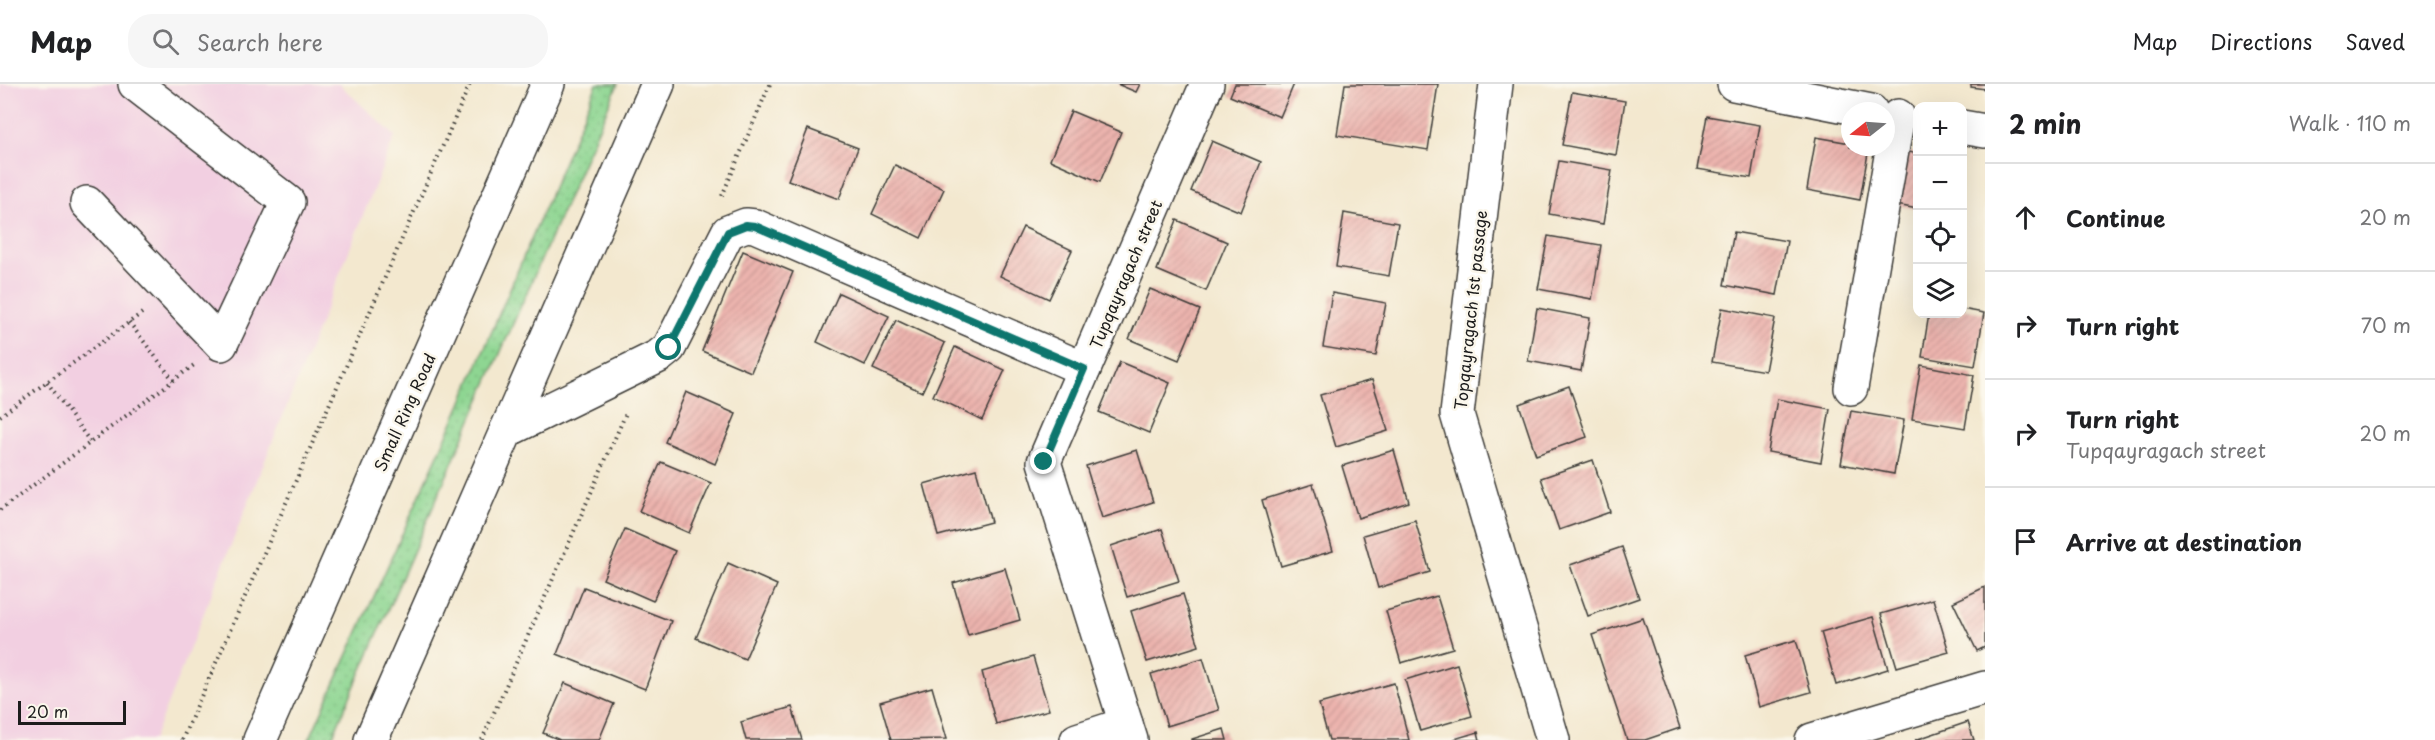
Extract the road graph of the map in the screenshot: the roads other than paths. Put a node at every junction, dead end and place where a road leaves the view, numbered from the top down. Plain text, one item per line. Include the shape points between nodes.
1 (135, 84) edge
2 (548, 84) edge
3 (658, 84) edge
4 (1207, 84) edge
5 (1496, 84) edge
6 (1734, 84) edge
7 (1841, 105) edge
8 (1967, 128) edge
9 (1985, 131) edge
10 (1887, 156) edge
11 (87, 203) dead end
12 (1084, 369) junction
13 (1851, 388) dead end
14 (506, 430) junction
15 (1984, 690) edge
16 (1129, 732) edge
17 (260, 740) edge
18 (370, 740) edge
19 (1077, 740) edge
20 (1553, 740) edge
21 (1812, 740) edge

1 - 11 main road via 288,202 221,344
2 - 17 main road, Small Ring Road
3 - 14 main road
4 - 12 main road, Tupqayragach street
5 - 20 main road, Topqayragach 1st passage via 1457,414
6 - 7 main road
8 - 9 main road
10 - 13 main road
12 - 14 main road via 746,225 728,232 669,348
12 - 16 main road, Tupqayragach street via 1044,462
14 - 18 main road
15 - 21 main road
16 - 19 main road

